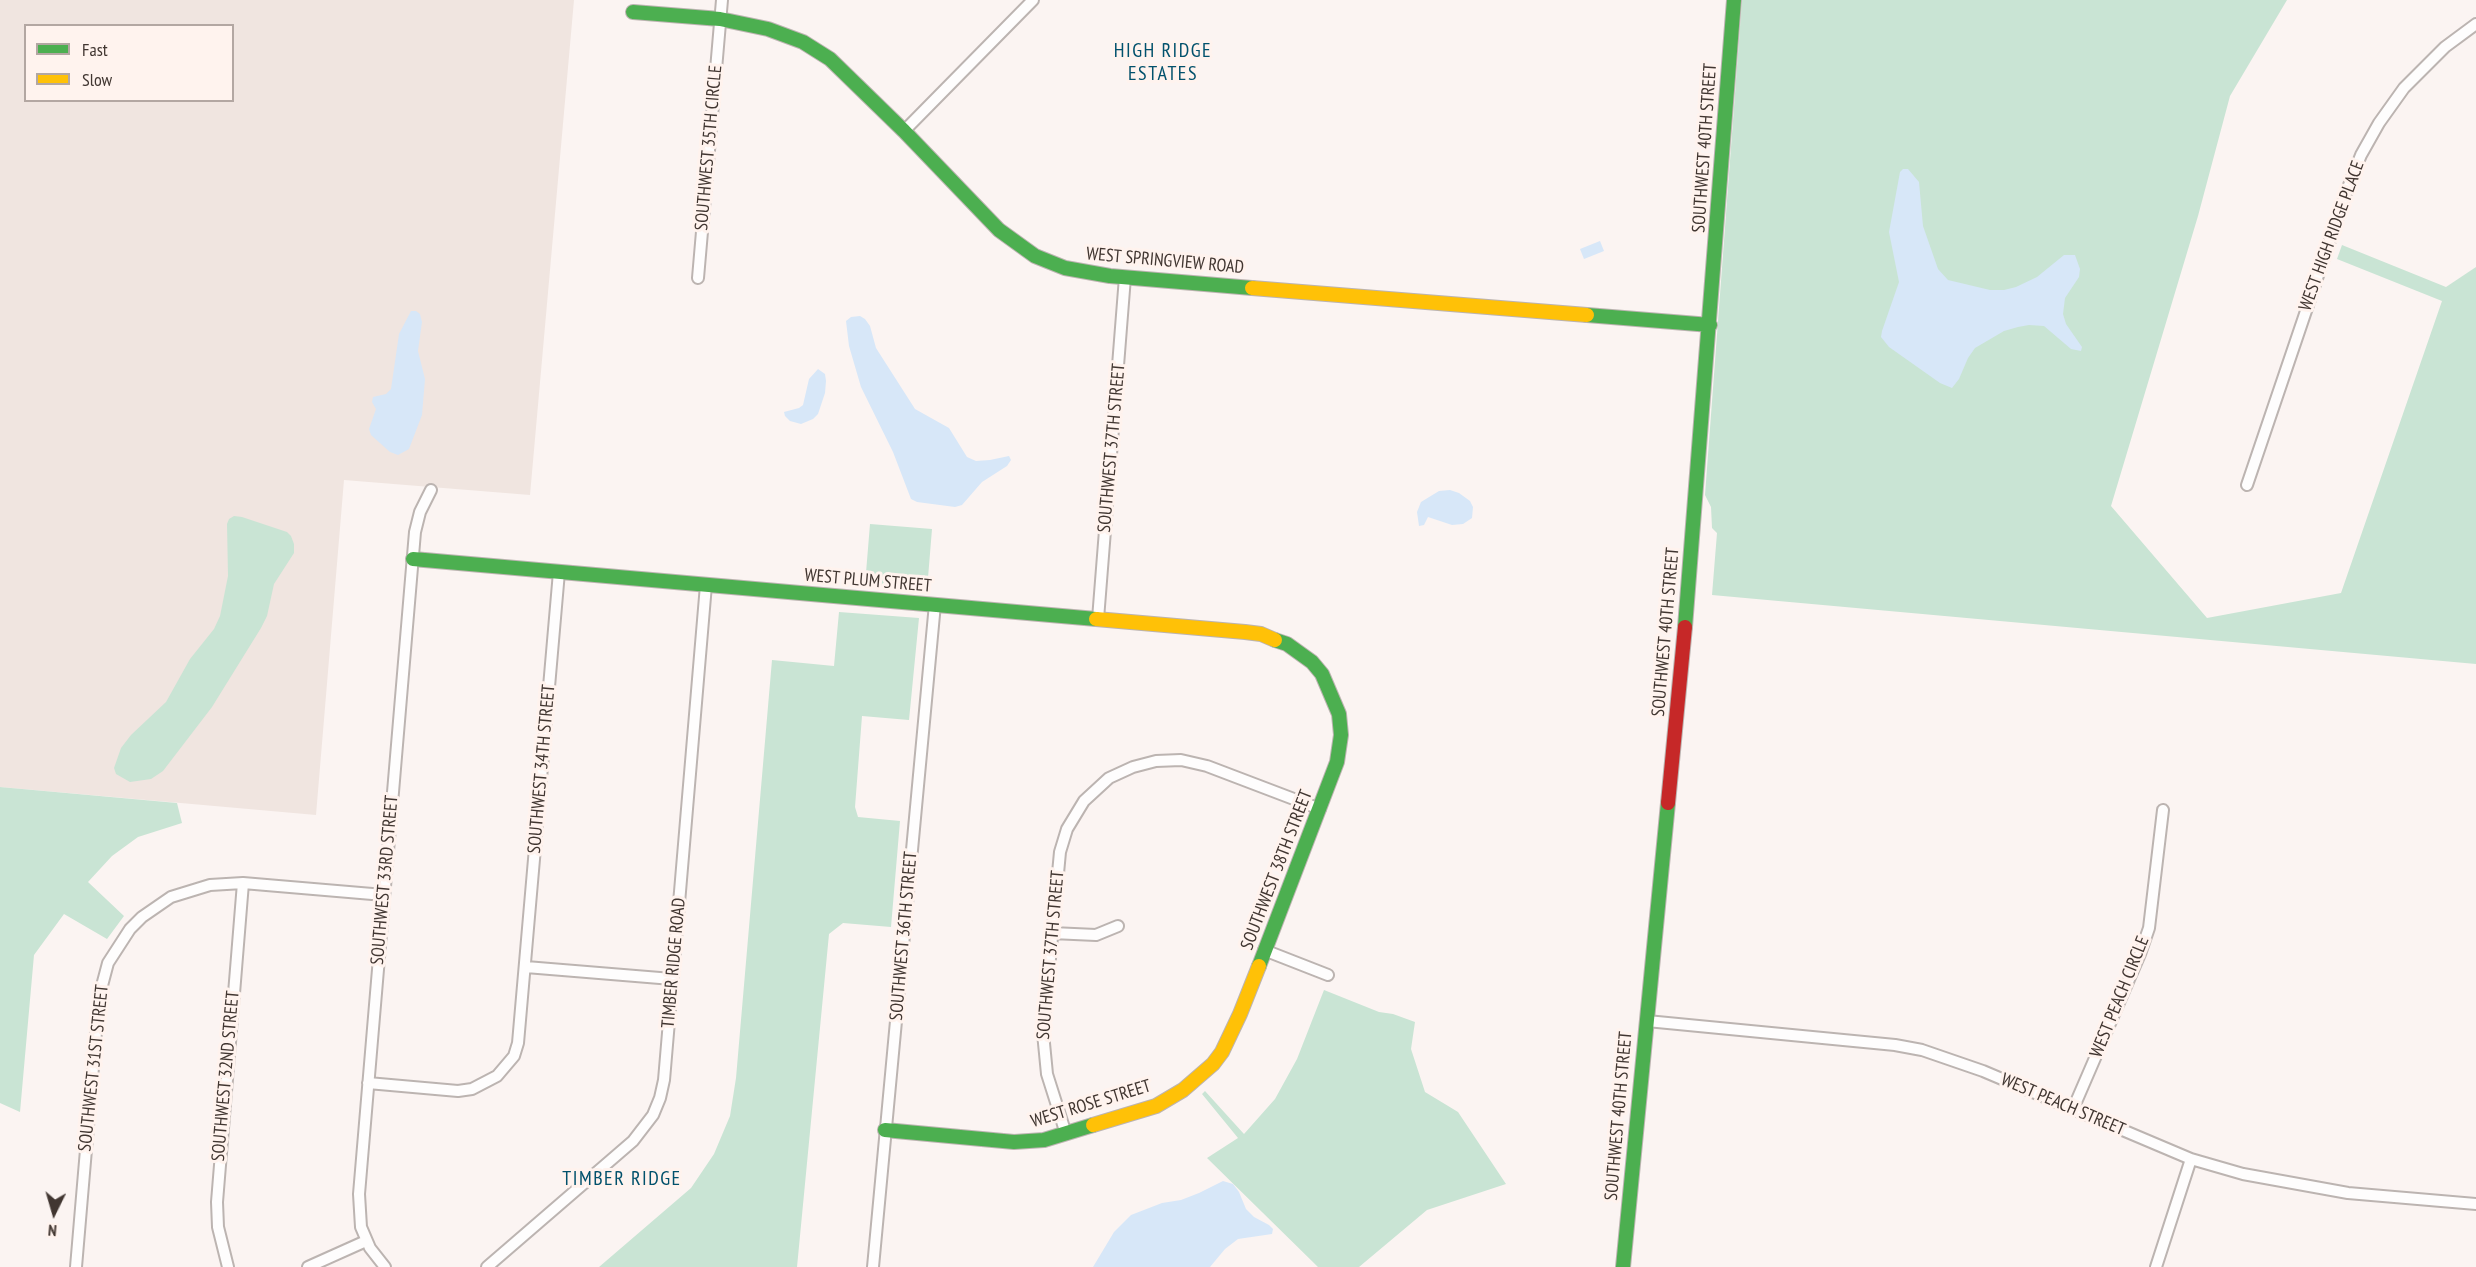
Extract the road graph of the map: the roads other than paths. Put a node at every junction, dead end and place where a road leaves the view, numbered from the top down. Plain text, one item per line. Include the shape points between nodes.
1 (722, 0) edge
2 (1033, 0) edge
3 (1734, 0) edge
4 (633, 12) dead end
5 (720, 19) junction
6 (2476, 24) edge
7 (904, 131) junction
8 (1125, 277) junction
9 (698, 278) dead end
10 (1710, 325) junction
11 (2247, 485) dead end
12 (431, 490) dead end
13 (412, 559) junction
14 (559, 572) junction
15 (706, 585) junction
16 (935, 604) junction
17 (1098, 619) junction
18 (1312, 662) joint
19 (1320, 809) junction
20 (2163, 810) dead end
21 (243, 883) junction
22 (384, 895) junction
23 (1118, 926) dead end
24 (1052, 933) junction
25 (1264, 950) junction
26 (526, 967) junction
27 (1328, 975) dead end
28 (672, 979) junction
29 (1647, 1021) junction
30 (1195, 1082) joint
31 (368, 1083) junction
32 (2073, 1109) junction
33 (885, 1130) junction
34 (1066, 1134) junction
35 (2191, 1159) junction
36 (2476, 1204) edge
37 (366, 1241) junction
38 (76, 1267) edge
39 (228, 1267) edge
40 (308, 1267) edge
41 (385, 1267) edge
42 (487, 1267) edge
43 (873, 1267) edge
44 (1623, 1267) edge
45 (2156, 1267) edge

1 - 5 street, SOUTHWEST 35TH CIRCLE
2 - 7 street
3 - 10 street, SOUTHWEST 40TH STREET
4 - 5 street, WEST SPRINGVIEW ROAD
5 - 7 street, WEST SPRINGVIEW ROAD via 776,32 817,50
5 - 9 street, SOUTHWEST 35TH CIRCLE
6 - 11 street, WEST HIGH RIDGE PLACE via 2445,47 2404,88 2365,147
7 - 8 street, WEST SPRINGVIEW ROAD via 999,230 1035,256 1065,268
8 - 10 street, WEST SPRINGVIEW ROAD
8 - 17 street, SOUTHWEST 37TH STREET
10 - 29 street, SOUTHWEST 40TH STREET
12 - 13 street, SOUTHWEST 33RD STREET via 420,512
13 - 14 street, WEST PLUM STREET
13 - 22 street, SOUTHWEST 33RD STREET
14 - 15 street, WEST PLUM STREET
14 - 26 street, SOUTHWEST 34TH STREET
15 - 16 street, WEST PLUM STREET
15 - 28 street, TIMBER RIDGE ROAD
16 - 17 street, WEST PLUM STREET
16 - 33 street, SOUTHWEST 36TH STREET
17 - 18 street, WEST PLUM STREET via 1261,634 1287,644
18 - 19 street, SOUTHWEST 38TH STREET via 1329,686 1340,725 1337,762
19 - 24 street, SOUTHWEST 37TH STREET via 1181,760 1145,763 1120,772 1077,810 1067,829 1058,866
19 - 25 street, SOUTHWEST 38TH STREET
20 - 32 street, WEST PEACH CIRCLE via 2148,928
21 - 22 street
21 - 38 street, SOUTHWEST 31ST STREET via 190,889 165,901 130,929 108,963 99,997
21 - 39 street, SOUTHWEST 32ND STREET via 217,1184 218,1227
22 - 31 street, SOUTHWEST 33RD STREET
23 - 24 street via 1096,935
24 - 34 street, SOUTHWEST 37TH STREET via 1043,1047 1047,1074
25 - 27 street
25 - 30 street, SOUTHWEST 38TH STREET via 1222,1052
26 - 28 street
26 - 31 street via 519,1043 514,1056 497,1076 472,1089 458,1091
28 - 42 street, TIMBER RIDGE ROAD via 664,1080 649,1122 633,1141
29 - 32 street, WEST PEACH STREET via 1922,1050
29 - 44 street, SOUTHWEST 40TH STREET
30 - 34 street, WEST ROSE STREET via 1156,1106
31 - 37 street, SOUTHWEST 33RD STREET via 359,1211
32 - 35 street, WEST PEACH STREET
33 - 34 street, WEST ROSE STREET via 1014,1142
33 - 43 street, SOUTHWEST 36TH STREET
35 - 36 street, WEST PEACH STREET via 2281,1182
35 - 45 street
37 - 40 street
37 - 41 street, SOUTHWEST 33RD STREET

